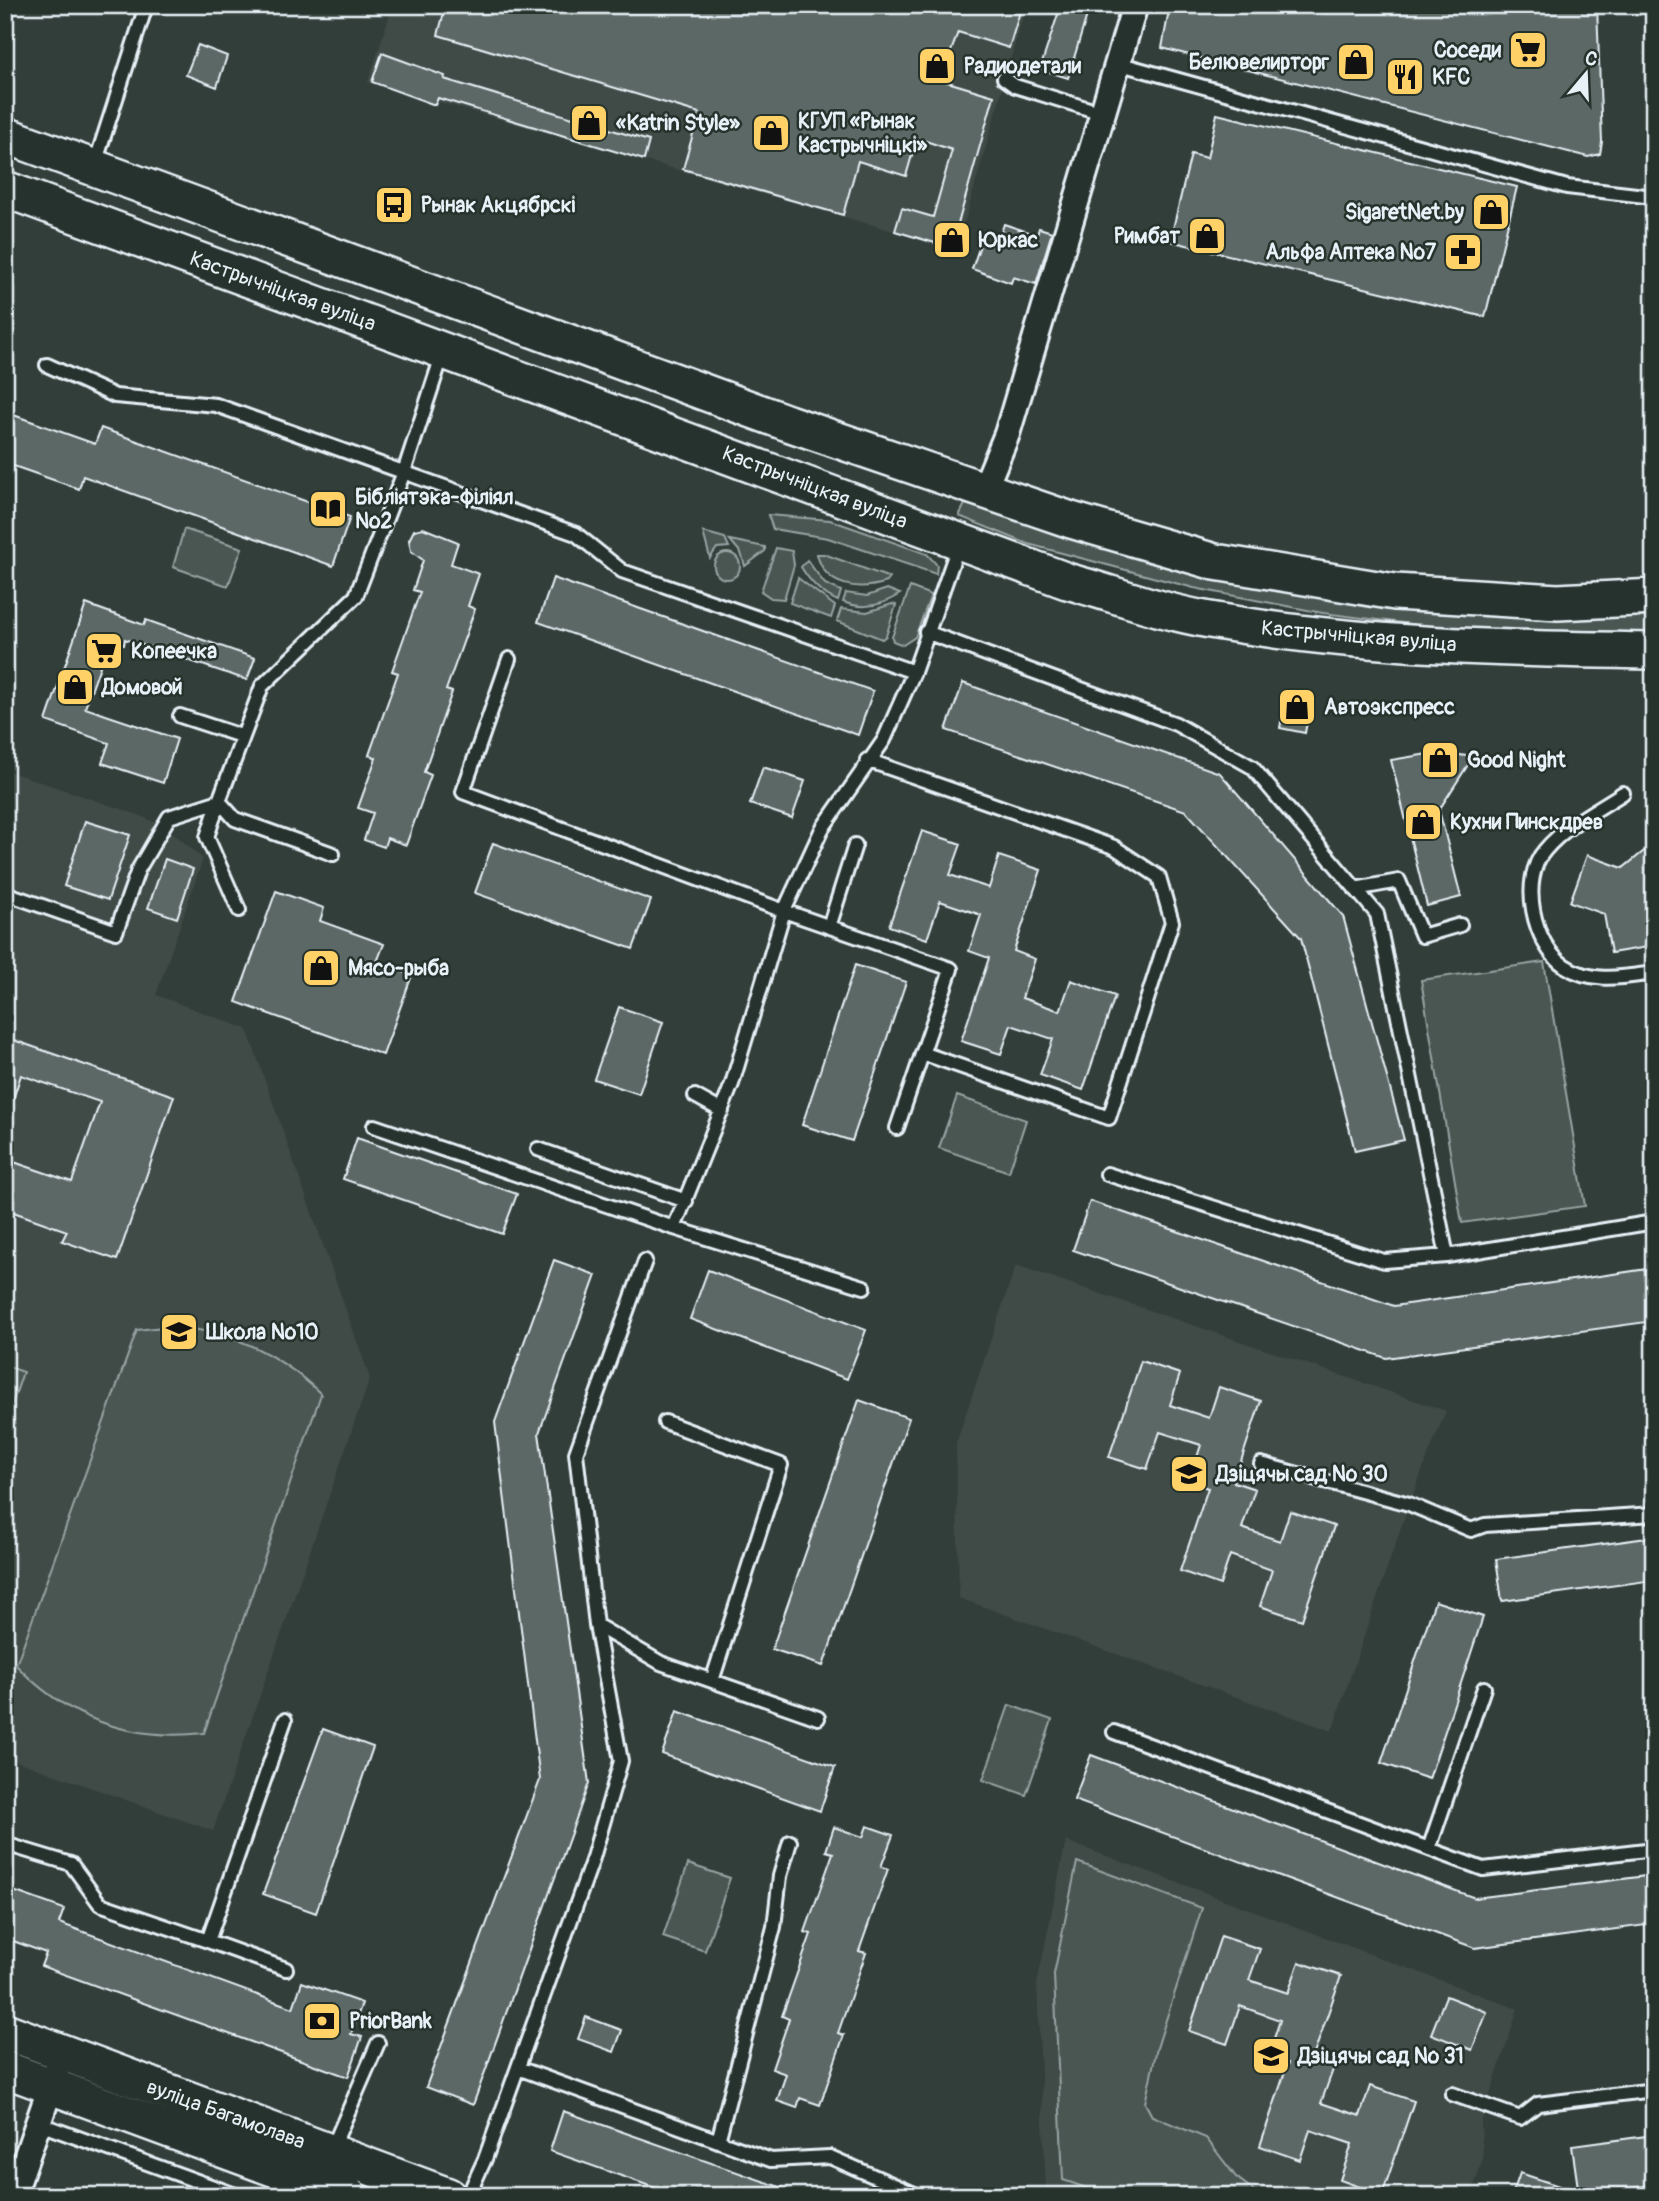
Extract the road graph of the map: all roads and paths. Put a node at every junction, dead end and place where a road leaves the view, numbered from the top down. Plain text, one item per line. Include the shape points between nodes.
1 (1135, 5) edge
2 (146, 7) edge
3 (1117, 63) junction
4 (1004, 78) dead end
5 (1102, 113) junction
6 (5, 135) edge
7 (94, 168) junction
8 (5, 189) edge
9 (1654, 197) edge
10 (444, 350) junction
11 (47, 365) dead end
12 (404, 472) junction
13 (984, 490) junction
14 (959, 542) junction
15 (1654, 597) edge
16 (926, 632) junction
17 (1654, 652) edge
18 (509, 659) dead end
19 (914, 672) junction
20 (180, 716) dead end
21 (241, 736) junction
22 (867, 760) junction
23 (1623, 793) dead end
24 (219, 802) junction
25 (855, 845) dead end
26 (333, 854) dead end
27 (1355, 889) junction
28 (5, 893) edge
29 (239, 911) dead end
30 (784, 911) junction
31 (1460, 925) dead end
32 (829, 927) junction
33 (1654, 973) edge
34 (922, 1053) junction
35 (695, 1096) dead end
36 (722, 1111) junction
37 (374, 1126) dead end
38 (897, 1128) dead end
39 (538, 1149) dead end
40 (1107, 1174) dead end
41 (686, 1201) junction
42 (1654, 1222) edge
43 (674, 1228) junction
44 (1447, 1256) junction
45 (645, 1261) dead end
46 (864, 1287) dead end
47 (665, 1422) dead end
48 (1261, 1464) dead end
49 (1654, 1514) edge
50 (596, 1625) junction
51 (712, 1681) junction
52 (1484, 1688) dead end
53 (818, 1718) dead end
54 (285, 1720) dead end
55 (1115, 1732) dead end
56 (790, 1842) dead end
57 (5, 1844) edge
58 (1429, 1849) junction
59 (1654, 1849) edge
60 (208, 1941) junction
61 (286, 1969) dead end
62 (5, 2031) edge
63 (378, 2043) dead end
64 (60, 2052) junction
65 (519, 2068) junction
66 (5, 2069) edge
67 (52, 2088) junction
68 (1654, 2091) edge
69 (1452, 2094) dead end
70 (40, 2124) junction
71 (719, 2141) junction
72 (330, 2153) junction
73 (18, 2194) edge
74 (237, 2196) edge
75 (349, 2196) edge
76 (448, 2196) edge
77 (468, 2196) edge
78 (919, 2196) edge

1 - 3 street
2 - 7 lane
3 - 5 street
3 - 9 lane via 1567,187
4 - 5 lane via 1015,86
5 - 13 street via 1007,435
6 - 7 main road
7 - 13 main road via 567,343
8 - 10 main road, Кастрычніцкая вуліца
10 - 12 lane
10 - 14 main road, Кастрычніцкая вуліца
11 - 12 lane via 116,396 216,405
12 - 19 lane via 576,534 622,571
12 - 21 lane via 356,596 262,686
13 - 15 main road via 1215,562 1395,592 1558,601
14 - 16 lane
14 - 17 main road, Кастрычніцкая вуліца via 1067,581 1208,620 1373,641
16 - 19 lane
16 - 27 lane via 1176,724 1252,767
18 - 30 lane via 463,792
19 - 22 lane via 884,740
20 - 21 lane
21 - 24 lane
22 - 30 lane via 822,829
22 - 34 lane via 1114,847 1159,877 1172,922 1109,1118
23 - 33 lane via 1570,827 1543,852 1530,891 1540,939 1565,966 1605,980
24 - 26 lane via 235,819
24 - 28 lane via 169,817 138,870 116,932
24 - 29 lane via 207,836
25 - 32 lane
27 - 31 lane via 1399,881 1422,936
27 - 44 lane via 1377,914
30 - 32 lane
30 - 36 lane
32 - 34 lane via 951,969
34 - 38 lane
35 - 36 lane
36 - 41 lane
37 - 43 lane
39 - 41 lane
40 - 44 lane via 1384,1261
41 - 43 lane
42 - 44 lane
43 - 46 lane
45 - 50 lane via 576,1453
47 - 51 lane via 781,1465
48 - 49 lane via 1409,1504 1471,1530 1485,1525
50 - 51 lane via 661,1663
50 - 65 lane via 621,1761 592,1861
51 - 53 lane
52 - 58 lane
54 - 60 lane
55 - 58 lane
56 - 71 lane via 780,1875 774,1927
57 - 60 lane via 71,1864 100,1904
58 - 59 lane via 1483,1869
60 - 61 lane
62 - 64 main road, вуліца Багамолава
63 - 72 lane
64 - 67 street
64 - 72 main road, вуліца Багамолава
65 - 71 lane
65 - 77 lane
66 - 67 main road, вуліца Багамолава
67 - 70 street
67 - 75 main road, вуліца Багамолава
68 - 69 lane via 1538,2104 1520,2118
70 - 73 street
70 - 74 lane
71 - 78 lane via 771,2160 830,2157
72 - 76 main road, вуліца Багамолава

